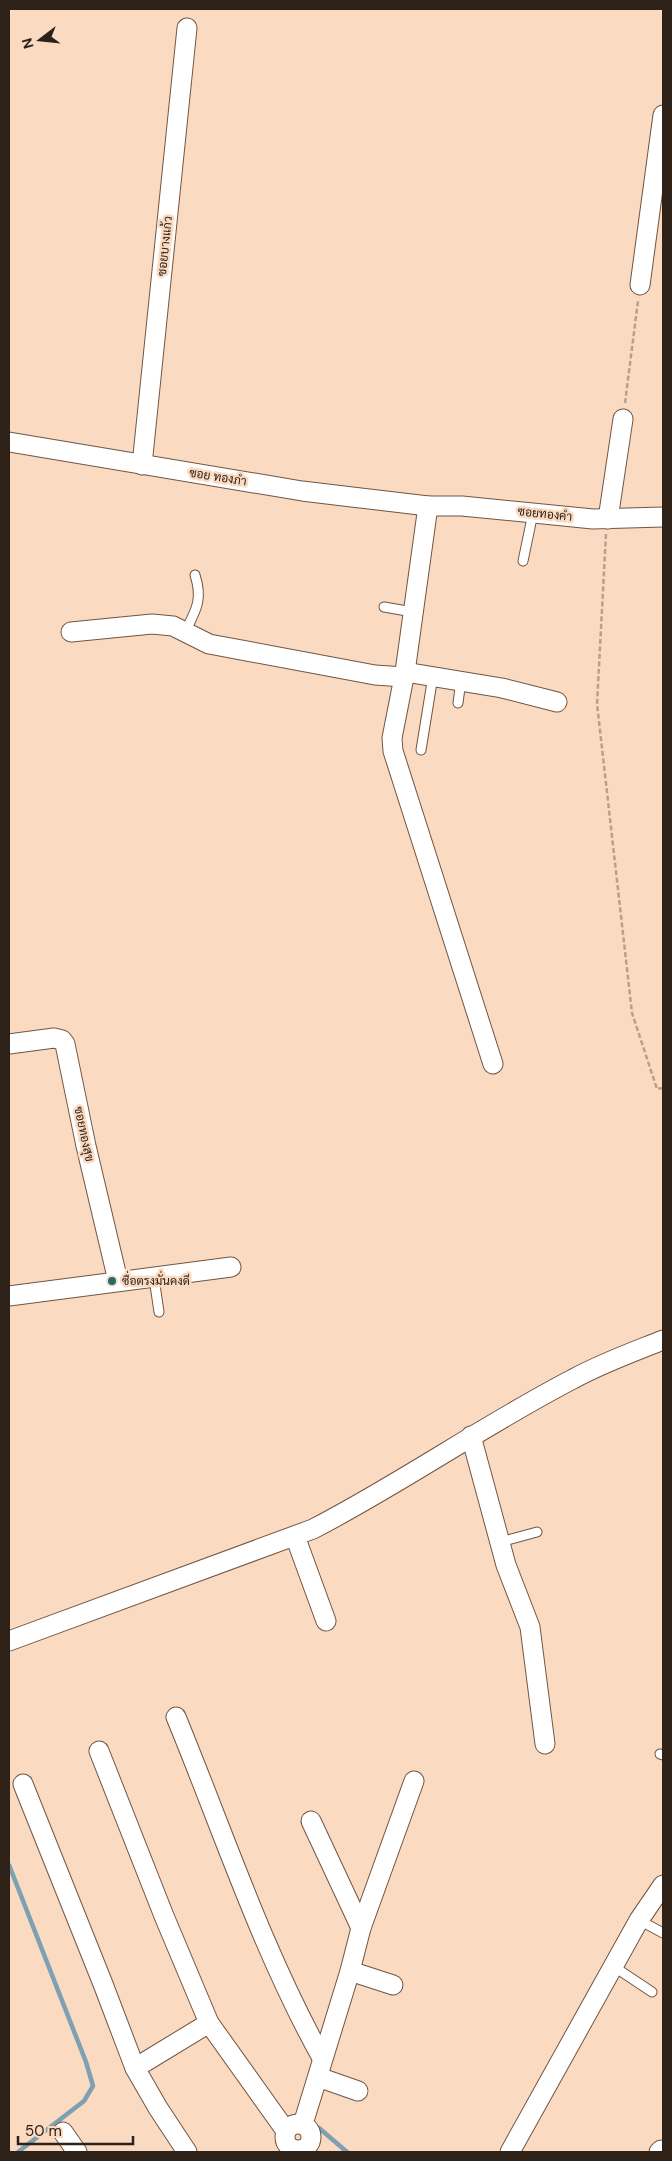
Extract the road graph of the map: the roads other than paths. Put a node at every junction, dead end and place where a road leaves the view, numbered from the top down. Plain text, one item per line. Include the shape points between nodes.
1 (187, 28) dead end
2 (663, 115) edge
3 (640, 285) road end
4 (623, 419) road end
5 (9, 442) edge
6 (142, 465) junction
7 (428, 506) junction
8 (533, 512) junction
9 (663, 516) edge
10 (602, 519) junction
11 (523, 561) dead end
12 (195, 575) dead end
13 (384, 607) dead end
14 (413, 612) junction
15 (71, 632) dead end
16 (185, 633) junction
17 (404, 674) junction
18 (433, 676) junction
19 (461, 680) junction
20 (557, 702) dead end
21 (458, 703) dead end
22 (421, 750) dead end
23 (9, 1044) edge
24 (493, 1064) dead end
25 (232, 1267) dead end
26 (154, 1278) junction
27 (118, 1281) junction
28 (9, 1296) edge
29 (159, 1312) dead end
30 (663, 1340) edge
31 (471, 1436) junction
32 (537, 1532) dead end
33 (295, 1536) junction
34 (500, 1542) junction
35 (326, 1620) dead end
36 (9, 1641) edge
37 (176, 1716) dead end
38 (545, 1744) dead end
39 (99, 1751) dead end
40 (414, 1781) dead end
41 (23, 1784) dead end
42 (311, 1822) dead end
43 (663, 1885) edge
44 (639, 1920) junction
45 (361, 1928) junction
46 (663, 1933) edge
47 (613, 1966) junction
48 (350, 1971) junction
49 (393, 1985) dead end
50 (652, 1992) dead end
51 (209, 2023) junction
52 (322, 2058) junction
53 (135, 2068) junction
54 (318, 2077) junction
55 (358, 2091) dead end
56 (294, 2127) junction
57 (63, 2132) dead end
58 (317, 2147) edge
59 (293, 2151) edge
60 (77, 2152) edge
61 (187, 2152) edge
62 (510, 2152) edge

1 - 6 street, ซอยบางแก้ว
2 - 3 street
4 - 10 street
5 - 6 street, ซอย ทองภํา
6 - 7 street, ซอย ทองภํา via 302,491
7 - 8 street, ซอยทองคำ
7 - 14 street
8 - 10 street, ซอยทองคำ
8 - 11 lane
9 - 10 street, ซอยทองคำ
12 - 16 lane via 199,602
13 - 14 lane
14 - 17 street
15 - 16 street via 152,624 173,626
16 - 17 street via 209,644 375,675
17 - 18 street
17 - 24 street via 392,738 393,751
18 - 19 street
18 - 22 lane
19 - 20 street
19 - 21 lane
23 - 27 street, ซอยทองสุข via 54,1038 65,1044
25 - 26 street
26 - 27 street
26 - 29 lane
27 - 28 street
30 - 31 street via 573,1378
31 - 33 street via 344,1513
31 - 34 street
32 - 34 lane
33 - 35 street
33 - 36 street
34 - 38 street via 530,1627
37 - 52 street via 257,1920 297,2012
39 - 51 street
40 - 45 street
41 - 53 street
42 - 45 street
43 - 44 street
44 - 46 lane
44 - 47 street
45 - 48 street
47 - 50 lane
47 - 62 street
48 - 49 street
48 - 52 street
51 - 53 street
51 - 56 street
52 - 54 street
53 - 61 street
54 - 55 street
54 - 56 street
56 - 58 street via 311,2133
56 - 59 street via 286,2142
57 - 60 street
58 - 59 street

